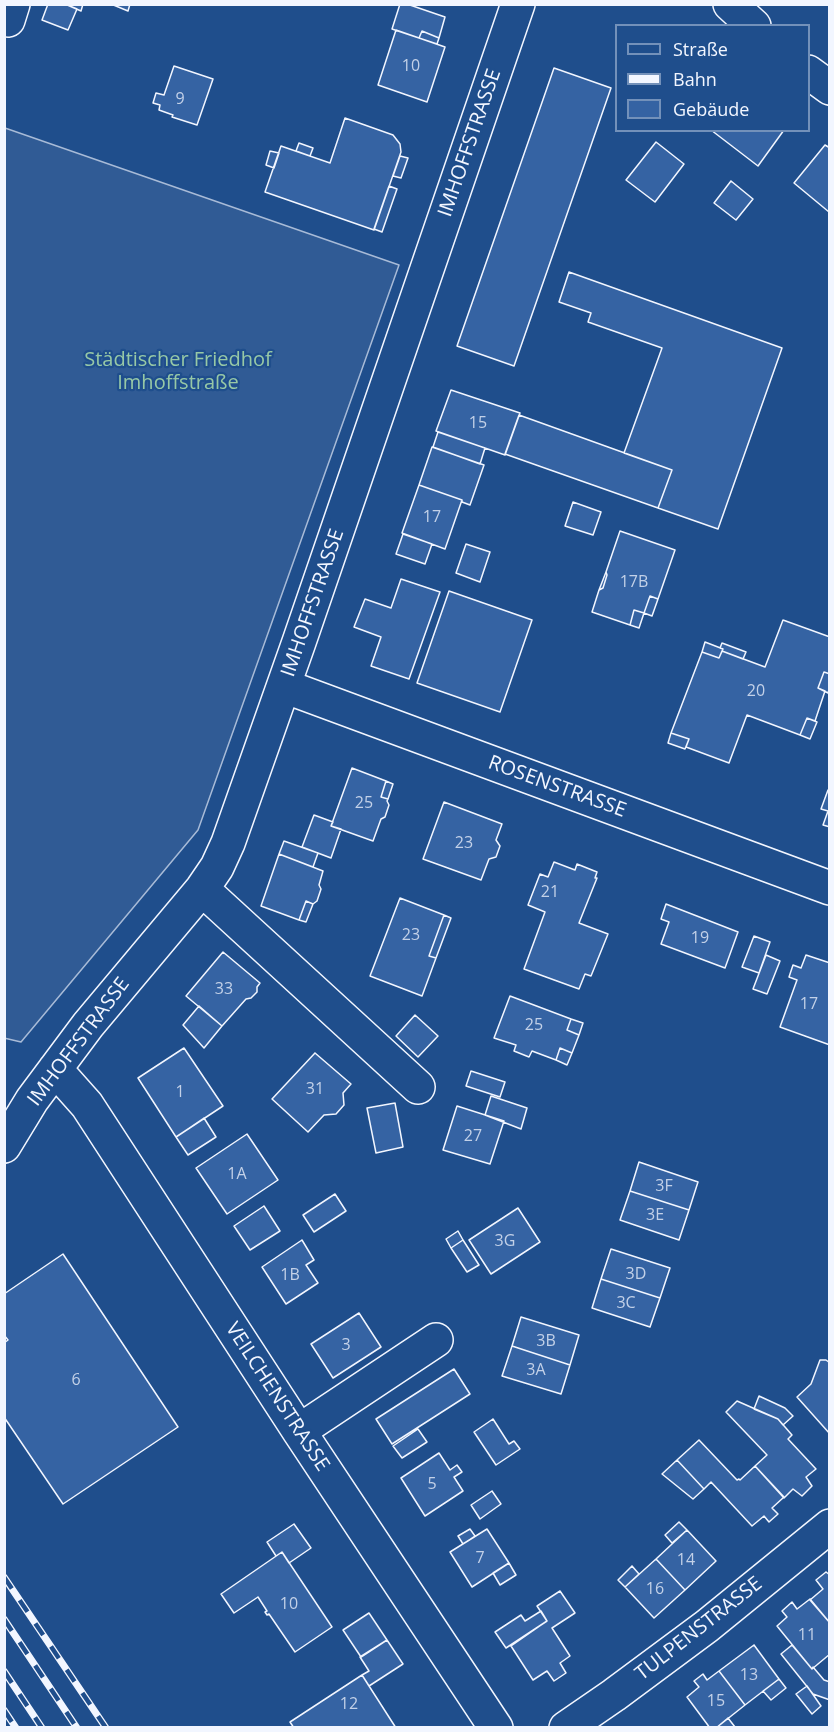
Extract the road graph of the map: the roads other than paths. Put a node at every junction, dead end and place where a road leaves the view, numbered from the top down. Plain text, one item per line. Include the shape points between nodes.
1 (518, 4) edge
2 (730, 4) edge
3 (752, 24) edge
4 (810, 73) edge
5 (830, 87) edge
6 (284, 686) junction
7 (830, 888) edge
8 (202, 889) junction
9 (55, 1070) junction
10 (418, 1087) dead end
11 (4, 1146) edge
12 (436, 1340) dead end
13 (299, 1431) junction
14 (830, 1526) edge
15 (496, 1728) edge
16 (566, 1728) edge

1 - 6 street, IMHOFFSTRASSE
2 - 3 street
4 - 5 street
6 - 7 street, ROSENSTRASSE
6 - 8 street, IMHOFFSTRASSE via 228,843
8 - 9 street, IMHOFFSTRASSE via 88,1024
8 - 10 street
9 - 11 street, IMHOFFSTRASSE
9 - 13 street, VEILCHENSTRASSE via 87,1105
12 - 13 street
13 - 15 street, VEILCHENSTRASSE
14 - 16 street, TULPENSTRASSE via 707,1626

